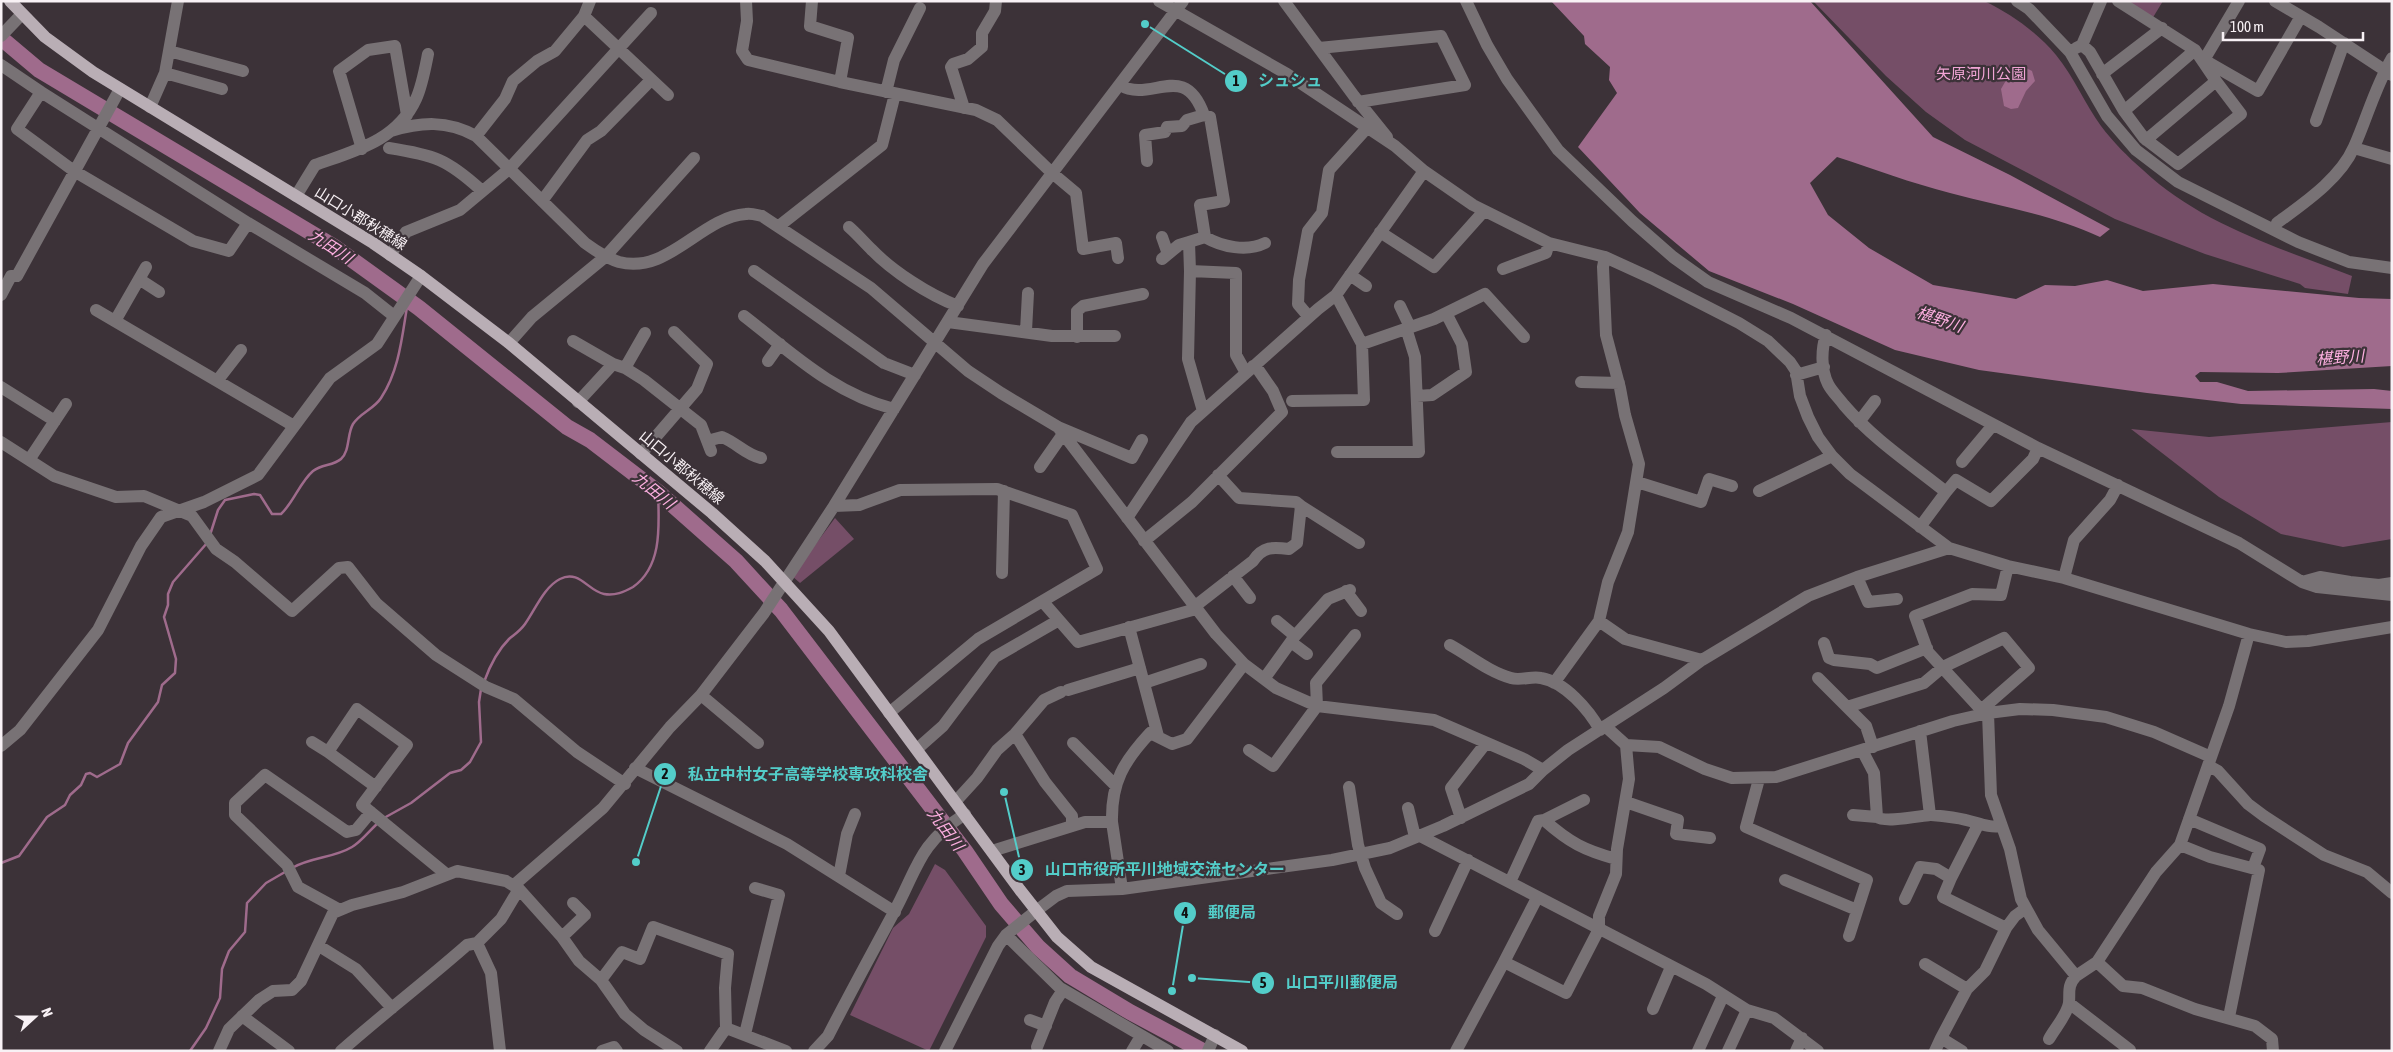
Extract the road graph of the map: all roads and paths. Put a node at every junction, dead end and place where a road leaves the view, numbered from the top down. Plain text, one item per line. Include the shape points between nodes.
1 (10, 1) edge
2 (178, 1) edge
3 (590, 1) edge
4 (746, 1) edge
5 (812, 1) edge
6 (996, 1) edge
7 (1160, 1) edge
8 (1284, 1) edge
9 (1466, 1) edge
10 (2017, 1) edge
11 (2100, 1) edge
12 (2118, 1) edge
13 (2239, 1) edge
14 (2275, 1) edge
15 (1179, 6) edge
16 (920, 8) dead end
17 (651, 13) dead end
18 (22, 14) junction
19 (584, 16) junction
20 (2300, 18) junction
21 (2162, 28) junction
22 (1, 36) edge
23 (2344, 43) junction
24 (2082, 44) junction
25 (619, 48) junction
26 (1319, 48) junction
27 (169, 51) junction
28 (2070, 52) junction
29 (428, 54) dead end
30 (2199, 55) junction
31 (2392, 58) edge
32 (1, 65) edge
33 (243, 71) dead end
34 (165, 73) junction
35 (2388, 73) edge
36 (2102, 74) junction
37 (651, 80) junction
38 (2216, 81) junction
39 (840, 82) junction
40 (1120, 85) junction
41 (222, 89) dead end
42 (41, 92) junction
43 (891, 93) junction
44 (118, 94) junction
45 (668, 95) dead end
46 (1358, 102) junction
47 (150, 108) junction
48 (964, 108) junction
49 (2124, 111) junction
50 (407, 114) junction
51 (1204, 115) junction
52 (2316, 122) dead end
53 (98, 128) junction
54 (1367, 128) junction
55 (391, 131) junction
56 (476, 136) junction
57 (2146, 140) junction
58 (1395, 146) junction
59 (389, 148) dead end
60 (2354, 148) junction
61 (362, 149) junction
62 (694, 158) dead end
63 (2392, 158) edge
64 (1147, 161) dead end
65 (509, 169) junction
66 (74, 171) junction
67 (1424, 171) junction
68 (1051, 172) junction
69 (481, 190) junction
70 (296, 196) junction
71 (542, 202) junction
72 (1484, 212) junction
73 (248, 223) junction
74 (779, 226) junction
75 (849, 227) dead end
76 (2274, 230) junction
77 (1380, 232) junction
78 (1162, 237) dead end
79 (1205, 237) junction
80 (1189, 242) junction
81 (1549, 242) junction
82 (1265, 243) dead end
83 (390, 255) junction
84 (605, 257) junction
85 (1605, 257) junction
86 (1118, 258) dead end
87 (146, 267) dead end
88 (2392, 268) edge
89 (1503, 269) dead end
90 (754, 271) dead end
91 (1190, 272) junction
92 (6, 273) edge
93 (1350, 275) junction
94 (139, 280) junction
95 (418, 280) junction
96 (1366, 286) dead end
97 (160, 292) dead end
98 (1028, 293) dead end
99 (1143, 294) dead end
100 (1, 295) edge
101 (1336, 295) junction
102 (958, 306) junction
103 (1400, 306) dead end
104 (96, 310) dead end
105 (396, 313) junction
106 (1446, 313) junction
107 (744, 316) dead end
108 (1309, 317) junction
109 (115, 321) junction
110 (948, 322) junction
111 (1408, 327) junction
112 (1026, 331) junction
113 (674, 332) dead end
114 (645, 333) dead end
115 (1826, 335) junction
116 (1115, 336) dead end
117 (1077, 337) junction
118 (1524, 337) dead end
119 (573, 341) dead end
120 (509, 343) junction
121 (780, 344) junction
122 (935, 344) junction
123 (1362, 344) junction
124 (241, 350) dead end
125 (768, 361) dead end
126 (613, 364) junction
127 (1824, 367) junction
128 (625, 368) junction
129 (1250, 370) junction
130 (916, 375) junction
131 (1796, 375) junction
132 (218, 381) junction
133 (1581, 382) dead end
134 (1619, 383) junction
135 (1, 387) edge
136 (1417, 396) junction
137 (1292, 401) dead end
138 (1875, 401) dead end
139 (578, 402) junction
140 (66, 404) dead end
141 (894, 409) junction
142 (680, 411) junction
143 (1203, 411) junction
144 (55, 421) junction
145 (1859, 422) junction
146 (1992, 425) junction
147 (294, 426) junction
148 (1061, 430) junction
149 (1142, 440) dead end
150 (1, 442) edge
151 (2038, 448) junction
152 (1337, 452) dead end
153 (641, 454) junction
154 (1832, 456) junction
155 (761, 458) dead end
156 (29, 460) junction
157 (1962, 462) dead end
158 (1040, 467) dead end
159 (1218, 475) junction
160 (1636, 482) junction
161 (2118, 485) junction
162 (1732, 486) dead end
163 (1004, 491) junction
164 (1759, 491) dead end
165 (1946, 492) junction
166 (834, 506) junction
167 (1301, 506) junction
168 (179, 509) junction
169 (1127, 518) junction
170 (1920, 527) junction
171 (1144, 541) junction
172 (1359, 543) dead end
173 (1949, 548) junction
174 (2008, 566) junction
175 (1002, 574) dead end
176 (1233, 576) junction
177 (1857, 577) junction
178 (2064, 578) junction
179 (2302, 582) junction
180 (2392, 583) edge
181 (782, 586) junction
182 (2392, 595) edge
183 (1250, 598) dead end
184 (1898, 599) dead end
185 (1044, 603) dead end
186 (1195, 608) junction
187 (1361, 610) dead end
188 (1059, 620) junction
189 (1277, 620) dead end
190 (1598, 621) junction
191 (2392, 627) edge
192 (1129, 628) junction
193 (2249, 634) junction
194 (1355, 635) dead end
195 (1293, 639) junction
196 (1824, 642) dead end
197 (1450, 645) dead end
198 (1927, 648) junction
199 (1307, 654) dead end
200 (1702, 660) junction
201 (1201, 664) dead end
202 (1244, 664) junction
203 (1943, 667) junction
204 (1140, 668) junction
205 (1818, 678) dead end
206 (1264, 679) junction
207 (1144, 683) junction
208 (1554, 683) junction
209 (701, 695) junction
210 (1317, 706) junction
211 (1848, 707) junction
212 (1984, 712) junction
213 (889, 713) junction
214 (1602, 728) junction
215 (1920, 731) junction
216 (1015, 734) junction
217 (1158, 736) junction
218 (312, 742) dead end
219 (758, 743) dead end
220 (1073, 743) dead end
221 (1486, 743) junction
222 (1626, 745) junction
223 (1, 746) edge
224 (917, 749) junction
225 (1868, 749) junction
226 (1249, 750) dead end
227 (328, 752) junction
228 (2210, 762) junction
229 (635, 768) junction
230 (1543, 770) junction
231 (1759, 779) junction
232 (625, 784) junction
233 (1115, 785) junction
234 (376, 787) junction
235 (1350, 787) dead end
236 (1584, 800) dead end
237 (956, 801) junction
238 (1626, 802) junction
239 (1408, 808) dead end
240 (370, 812) junction
241 (855, 814) dead end
242 (1853, 815) dead end
243 (1930, 815) junction
244 (960, 817) junction
245 (1877, 817) junction
246 (1461, 818) junction
247 (2189, 819) junction
248 (1544, 820) junction
249 (1112, 822) junction
250 (1978, 825) junction
251 (1072, 826) junction
252 (2002, 826) junction
253 (1418, 836) junction
254 (1710, 838) dead end
255 (2180, 845) junction
256 (992, 851) junction
257 (1360, 854) junction
258 (1616, 859) junction
259 (1468, 860) junction
260 (2253, 868) junction
261 (446, 874) junction
262 (839, 876) junction
263 (1951, 878) junction
264 (1785, 880) dead end
265 (1510, 882) junction
266 (516, 887) junction
267 (755, 888) dead end
268 (1122, 889) junction
269 (2392, 893) edge
270 (1537, 898) junction
271 (1905, 899) dead end
272 (574, 903) dead end
273 (2026, 908) junction
274 (340, 910) junction
275 (1857, 910) junction
276 (895, 912) junction
277 (1031, 914) junction
278 (1397, 914) dead end
279 (2006, 928) junction
280 (1599, 929) junction
281 (1435, 931) dead end
282 (1008, 934) junction
283 (1849, 936) dead end
284 (562, 937) junction
285 (477, 943) junction
286 (319, 946) junction
287 (1504, 962) junction
288 (2097, 962) junction
289 (1925, 964) dead end
290 (1671, 967) junction
291 (2076, 976) junction
292 (601, 980) junction
293 (1967, 989) junction
294 (1063, 990) junction
295 (1723, 996) junction
296 (2069, 1002) junction
297 (392, 1008) junction
298 (1653, 1009) dead end
299 (1747, 1010) junction
300 (242, 1016) junction
301 (2229, 1018) junction
302 (1030, 1020) dead end
303 (1046, 1026) junction
304 (726, 1028) junction
305 (745, 1034) junction
306 (1215, 1035) junction
307 (1141, 1036) junction
308 (1802, 1038) junction
309 (1941, 1038) junction
310 (2049, 1039) dead end
311 (1037, 1048) dead end
312 (1209, 1049) edge
313 (2130, 1050) edge
314 (219, 1051) edge
315 (290, 1051) edge
316 (342, 1051) edge
317 (500, 1051) edge
318 (602, 1051) edge
319 (617, 1051) edge
320 (677, 1051) edge
321 (710, 1051) edge
322 (786, 1051) edge
323 (814, 1051) edge
324 (945, 1051) edge
325 (1132, 1051) edge
326 (1168, 1051) edge
327 (1242, 1051) edge
328 (1456, 1051) edge
329 (1698, 1051) edge
330 (1728, 1051) edge
331 (1796, 1051) edge
332 (1818, 1051) edge
333 (1935, 1051) edge
334 (1962, 1051) edge
335 (2273, 1051) edge

1 - 18 main road, 山口小郡秋穂線
2 - 27 street
3 - 19 street
4 - 39 street via 742,50 748,60
5 - 39 street via 810,26 848,38
6 - 48 street via 995,11 982,33 982,47 951,67
7 - 15 street
8 - 26 street
9 - 115 street via 1486,45 1532,116 1558,150 1632,221 1708,282
10 - 28 street via 2029,9
11 - 24 street
12 - 21 street
13 - 30 street
14 - 20 street
15 - 40 street
15 - 54 street
16 - 43 street via 894,60
17 - 25 street
18 - 22 street
18 - 44 main road, 山口小郡秋穂線 via 45,37
19 - 25 street
19 - 56 street via 555,51 537,61 514,81
20 - 23 street
20 - 30 street via 2258,91
21 - 30 street
21 - 36 street
23 - 35 street
23 - 52 street
24 - 28 street
24 - 36 street
25 - 37 street
25 - 65 street
26 - 46 street
26 - 46 street via 1441,36 1465,85
27 - 33 street
27 - 34 street
28 - 76 street via 2107,116 2136,150 2178,182
29 - 50 street via 416,99
30 - 38 street
30 - 49 street
31 - 35 street
32 - 42 street
34 - 41 street
34 - 47 street
35 - 60 street
36 - 49 street
37 - 45 street
37 - 71 street via 588,140
38 - 57 street
38 - 57 street via 2241,114 2178,164
39 - 43 street
40 - 51 street via 1138,91 1162,86 1185,89 1197,98
40 - 68 street
42 - 53 street
42 - 66 street via 17,129
43 - 48 street
43 - 74 street via 882,145
44 - 47 main road, 山口小郡秋穂線
44 - 53 street
46 - 58 street
47 - 70 main road, 山口小郡秋穂線
48 - 68 street via 997,120
49 - 57 street
50 - 55 street
50 - 61 street via 395,46 368,50 339,71
51 - 64 street via 1187,120 1182,126 1167,127 1165,132 1140,135
51 - 79 street via 1210,117 1224,201 1200,205
53 - 66 street
53 - 73 street
54 - 58 street
54 - 108 street via 1329,170 1322,213 1308,231 1298,304
55 - 56 street via 413,124 437,123 466,130
55 - 61 street
56 - 65 street
58 - 67 street
59 - 69 street via 444,161
60 - 63 street
60 - 76 street via 2334,176 2277,223
61 - 70 street via 315,165
62 - 84 street
65 - 69 street
65 - 71 street
66 - 73 street via 192,240 211,246 229,251
66 - 92 street via 17,276
67 - 72 street
67 - 77 street
68 - 86 street via 1076,193 1083,250 1115,239
68 - 102 street via 983,264
69 - 83 street via 460,210 406,232
70 - 83 main road, 山口小郡秋穂線
71 - 84 street via 585,243
72 - 77 street via 1434,267
72 - 81 street
73 - 105 street
74 - 84 street via 762,216 747,214 716,224 660,257 631,264
74 - 122 street via 872,288
75 - 102 street via 870,249 906,277 941,300
76 - 88 street via 2349,262
77 - 93 street
78 - 80 street via 1165,256
79 - 80 street
79 - 82 street via 1213,242 1249,249
80 - 91 street
81 - 85 street
81 - 89 street via 1546,253
83 - 95 main road, 山口小郡秋穂線
84 - 120 street via 532,317
85 - 131 street via 1739,323 1779,350
85 - 134 street via 1606,335
87 - 94 street
90 - 130 street via 884,363
91 - 129 street via 1236,274 1236,355
91 - 143 street via 1188,359
92 - 100 street
93 - 96 street
93 - 101 street
94 - 97 street
94 - 109 street
95 - 105 street
95 - 120 main road, 山口小郡秋穂線
98 - 112 street
99 - 117 street via 1083,306 1077,311
101 - 108 street
101 - 123 street
102 - 110 street
103 - 111 street
104 - 109 street
105 - 147 street via 377,344 330,378
106 - 111 street
106 - 118 street via 1485,294
106 - 136 street via 1462,344 1466,372 1432,395
107 - 121 street
108 - 129 street
109 - 132 street
110 - 112 street
110 - 122 street
111 - 123 street
111 - 136 street via 1415,357
112 - 117 street
113 - 142 street via 707,364 697,389
114 - 128 street
115 - 127 street via 1822,347
115 - 146 street
116 - 117 street
119 - 126 street
120 - 139 main road, 山口小郡秋穂線
121 - 125 street
121 - 141 street via 843,391
122 - 130 street
122 - 148 street via 968,371
123 - 137 street via 1365,404
124 - 132 street
126 - 128 street
126 - 139 street
127 - 131 street
127 - 145 street via 1827,383
128 - 142 street via 659,391
129 - 143 street
129 - 159 street via 1257,368 1273,390 1282,412
130 - 141 street
131 - 154 street via 1808,417
132 - 147 street
133 - 134 street
134 - 160 street via 1640,464
135 - 144 street
136 - 152 street via 1419,452
138 - 145 street
139 - 153 main road, 山口小郡秋穂線
140 - 144 street
141 - 166 street
142 - 153 street
142 - 155 street via 701,425 709,446 722,437 736,443 750,455
143 - 169 street via 1191,422
144 - 156 street
145 - 165 street
146 - 151 street
146 - 157 street
147 - 168 street via 258,475 204,502
148 - 149 street via 1132,458
148 - 158 street
148 - 169 street
150 - 156 street
151 - 161 street
151 - 165 street via 2033,459 1991,501 1956,480
153 - 181 main road, 山口小郡秋穂線 via 712,513
154 - 164 street
154 - 170 street via 1850,474
156 - 168 street via 54,476 116,497 144,496
159 - 167 street via 1239,498 1296,502
159 - 171 street via 1192,502
160 - 162 street via 1701,502 1710,479
160 - 190 street via 1628,532 1608,582
161 - 178 street via 2110,500 2074,540
161 - 179 street via 2239,543
163 - 166 street via 900,490 859,505
163 - 175 street
163 - 213 street via 1072,514 1097,569 978,639
165 - 170 street
166 - 181 street
167 - 172 street
167 - 176 street via 1297,543 1289,549 1271,547 1260,551 1253,561
168 - 223 street via 161,517 141,546 98,630 20,730
168 - 232 street via 192,516 216,549 292,611 339,568 348,568 376,603 436,655 486,687 514,699 577,752
169 - 171 street
170 - 173 street
171 - 186 street
173 - 174 street
173 - 177 street
174 - 178 street
174 - 198 street via 2001,595 1972,594 1915,616
176 - 183 street
176 - 186 street
177 - 184 street via 1862,602
177 - 200 street via 1808,596
178 - 193 street
179 - 180 street via 2320,577 2379,585
179 - 182 street via 2316,587
181 - 209 street
181 - 213 main road, 山口小郡秋穂線 via 830,631
185 - 188 street
186 - 192 street
186 - 202 street
187 - 195 street via 1348,591 1328,598
188 - 192 street via 1078,642
188 - 224 street via 995,657 943,726
189 - 195 street
190 - 200 street via 1625,639
190 - 208 street
191 - 193 street via 2308,641 2286,642
192 - 204 street
193 - 228 street
194 - 210 street via 1316,683
195 - 199 street
195 - 206 street
196 - 198 street via 1829,658 1877,668
197 - 208 street via 1511,679 1542,678
198 - 203 street
200 - 214 street
201 - 207 street
202 - 206 street
202 - 217 street via 1187,739 1172,744
203 - 211 street via 1924,682
203 - 212 street
203 - 212 street via 2004,638 2029,668
204 - 207 street
204 - 216 street via 1044,700
205 - 211 street
206 - 210 street via 1276,688
207 - 217 street
208 - 214 street via 1576,698
209 - 219 street
209 - 229 street
210 - 221 street via 1434,720
210 - 226 street via 1273,766
211 - 225 street via 1866,726
212 - 215 street
212 - 228 street via 2053,710 2106,717 2154,732
212 - 252 street via 1991,795
213 - 224 main road, 山口小郡秋穂線
214 - 222 street
214 - 230 street
215 - 225 street
215 - 243 street
216 - 237 street via 997,750
216 - 251 street via 1045,782 1072,816
217 - 233 street via 1150,733 1131,754
218 - 227 street
220 - 233 street
221 - 230 street
221 - 246 street via 1451,788
222 - 231 street via 1659,747 1718,774
222 - 238 street
224 - 237 main road, 山口小郡秋穂線
225 - 231 street via 1776,777
225 - 245 street via 1874,773
227 - 234 street
227 - 234 street via 357,709 407,746
228 - 247 street
228 - 269 street via 2248,804 2264,816 2324,855 2367,872
229 - 232 street
229 - 262 street via 788,844
230 - 246 street via 1529,784
231 - 275 street via 1746,827 1867,880
232 - 266 street
233 - 249 street via 1111,802
234 - 240 street via 362,805
235 - 257 street
236 - 248 street
237 - 244 main road, 山口小郡秋穂線
238 - 254 street via 1678,820 1676,834
238 - 258 street
239 - 253 street
240 - 261 street
240 - 274 street via 356,830 347,832 265,775 235,803 235,815 287,865 298,887
241 - 262 street
242 - 245 street
243 - 245 street via 1889,820
243 - 250 street via 1968,820
244 - 256 main road, 山口小郡秋穂線
244 - 276 street via 937,834 919,857
246 - 253 street
247 - 255 street
247 - 260 street via 2260,849
248 - 258 street via 1563,837 1586,850
248 - 265 street via 1538,821
249 - 251 street via 1085,822
249 - 268 street
250 - 252 street
250 - 263 street
251 - 256 street
252 - 273 street
253 - 257 street via 1390,848
253 - 259 street
255 - 260 street
255 - 288 street via 2145,888
256 - 277 main road, 山口小郡秋穂線
257 - 268 street
257 - 278 street via 1381,902
258 - 280 street via 1616,874 1599,916
259 - 265 street
259 - 281 street
260 - 301 street via 2259,870
261 - 266 street via 457,871 489,876
261 - 274 street via 403,892
262 - 276 street
263 - 271 street via 1936,869 1920,867
263 - 279 street via 1943,897
264 - 275 street
265 - 270 street
266 - 284 street
266 - 285 street via 501,918
267 - 305 street via 779,895
268 - 277 street via 1067,891
270 - 280 street
270 - 287 street
272 - 284 street via 585,915
273 - 279 street
273 - 291 street via 2038,930
274 - 286 street via 334,913
275 - 283 street
276 - 323 street via 828,1036
277 - 282 street
277 - 306 main road, 山口小郡秋穂線 via 1091,967
279 - 293 street via 1985,971
280 - 287 street via 1566,992
280 - 290 street
282 - 294 street
282 - 324 street via 991,958
284 - 292 street via 579,961
285 - 297 street via 467,945
285 - 317 street via 491,973
286 - 297 street via 356,969
286 - 300 street via 301,981 292,990 273,991
287 - 328 street
288 - 291 street
288 - 301 street via 2123,986 2142,988 2195,1009
289 - 293 street
290 - 295 street
290 - 298 street
291 - 296 street via 2070,983
292 - 304 street via 622,952 640,959 653,927 728,954
292 - 320 street via 625,1014
293 - 309 street
294 - 303 street
294 - 307 street
295 - 299 street
295 - 329 street
296 - 310 street
296 - 313 street
297 - 316 street
299 - 308 street via 1774,1018
299 - 330 street
300 - 314 street via 228,1028
300 - 315 street
301 - 335 street via 2266,1032 2272,1039
302 - 303 street
303 - 311 street
304 - 305 street
304 - 321 street
305 - 322 street
306 - 312 street
306 - 327 main road, 山口小郡秋穂線
307 - 325 street
307 - 326 street
308 - 331 street
308 - 332 street
309 - 333 street
309 - 334 street
318 - 319 street via 614,1047

